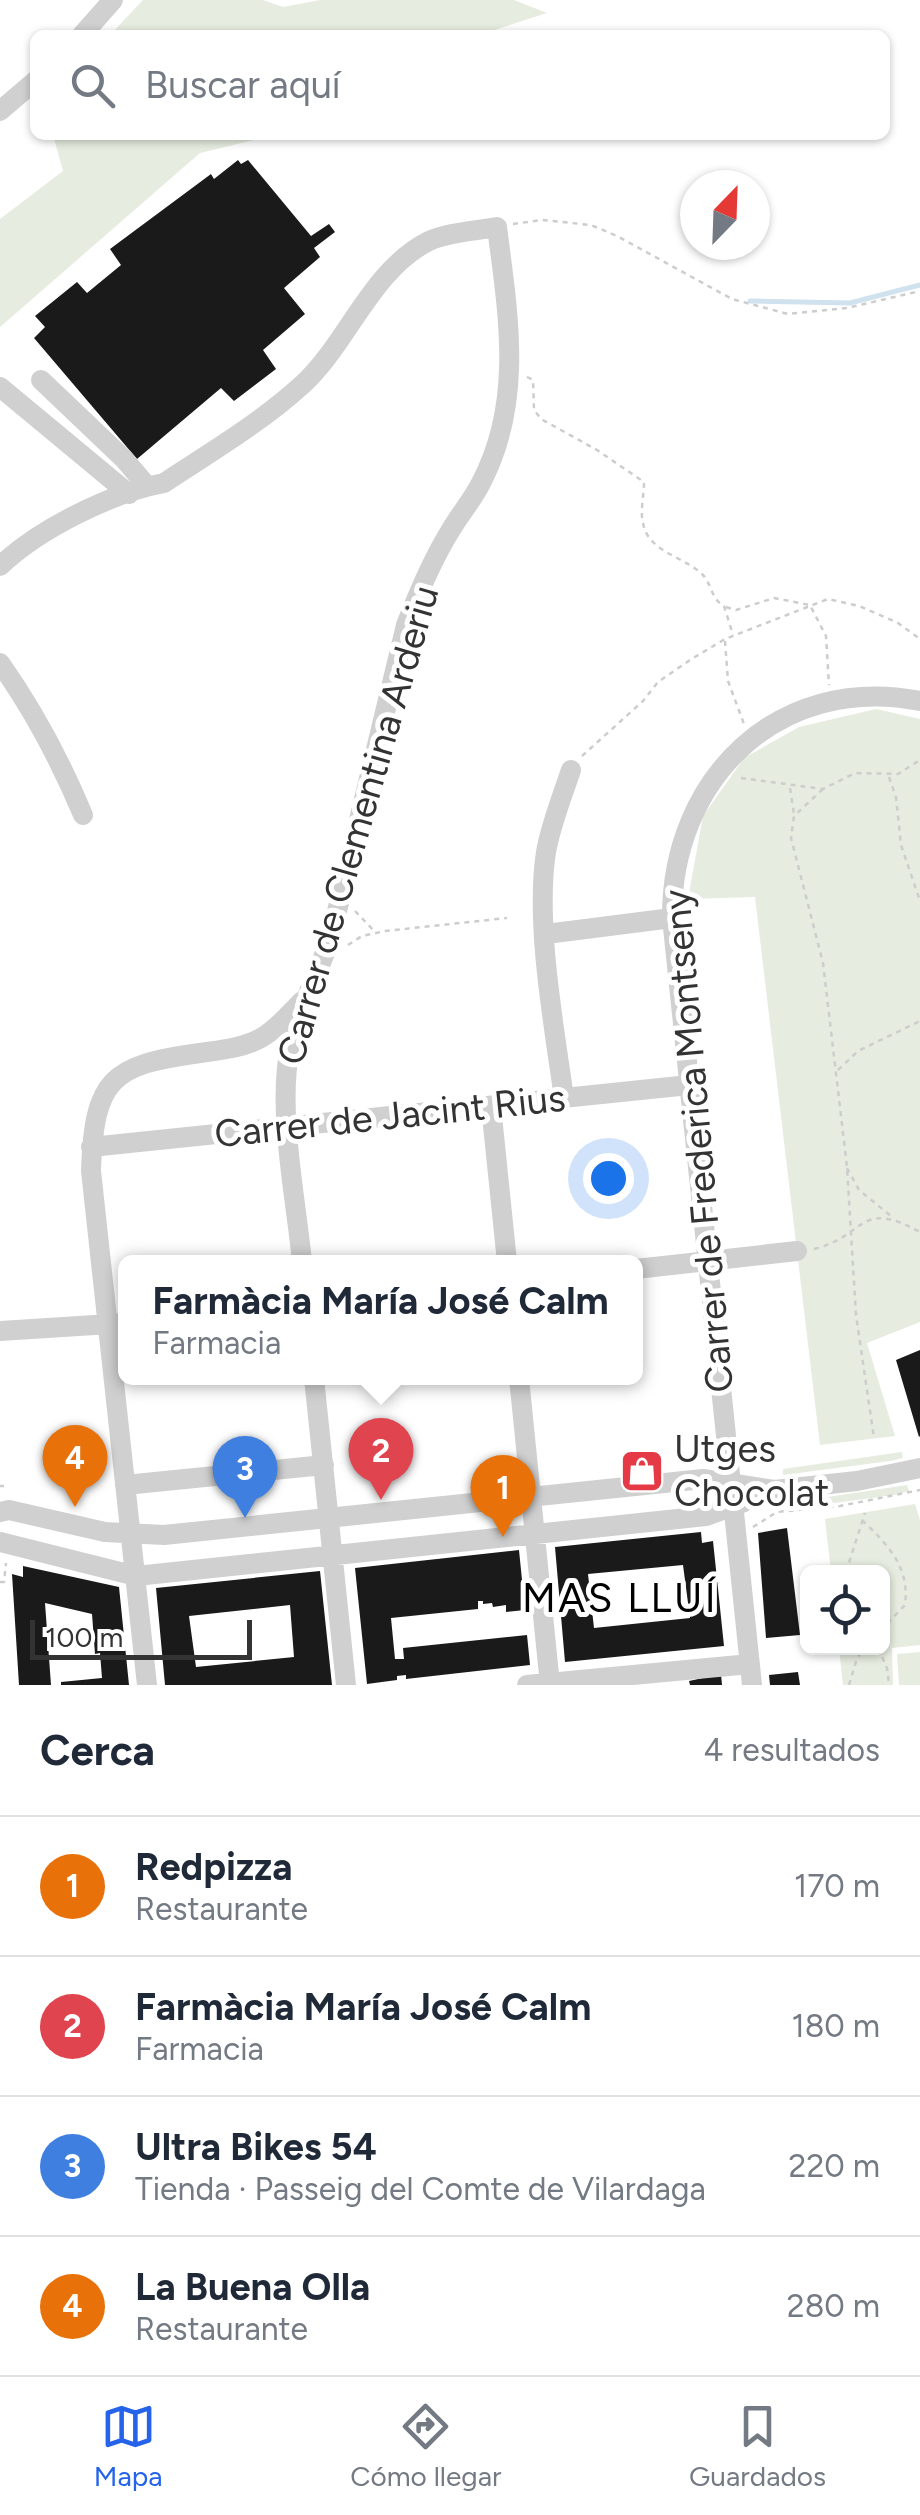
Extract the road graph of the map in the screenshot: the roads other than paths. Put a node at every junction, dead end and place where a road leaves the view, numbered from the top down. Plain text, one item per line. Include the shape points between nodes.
1 (113, 0) edge
2 (86, 30) edge
3 (30, 85) edge
4 (0, 111) edge
5 (41, 380) dead end
6 (0, 387) edge
7 (138, 490) junction
8 (0, 566) edge
9 (0, 663) edge
10 (920, 701) edge
11 (571, 770) road end
12 (83, 815) dead end
13 (672, 918) junction
14 (546, 934) junction
15 (310, 992) junction
16 (689, 1085) junction
17 (564, 1098) junction
18 (491, 1106) junction
19 (288, 1127) junction
20 (92, 1147) junction
21 (797, 1251) road end
22 (301, 1255) edge
23 (507, 1255) edge
24 (708, 1262) junction
25 (643, 1268) edge
26 (117, 1324) edge
27 (0, 1331) edge
28 (120, 1385) edge
29 (315, 1385) edge
30 (521, 1385) edge
31 (324, 1465) junction
32 (920, 1468) edge
33 (731, 1484) junction
34 (125, 1485) junction
35 (774, 1490) junction
36 (532, 1497) junction
37 (733, 1506) junction
38 (329, 1518) junction
39 (0, 1520) edge
40 (131, 1534) junction
41 (535, 1534) junction
42 (333, 1556) junction
43 (6, 1562) edge
44 (136, 1576) junction
45 (751, 1674) edge
46 (550, 1684) edge
47 (147, 1685) edge
48 (346, 1685) edge
49 (527, 1685) edge

1 - 2 street
3 - 4 street
5 - 7 street via 128,463
6 - 7 street
7 - 8 street via 81,514
7 - 15 street, Carrer de Clementina Arderiu via 164,483 305,382 380,284 430,240 497,227 512,366 508,401 496,450 406,625 339,906
9 - 12 street via 31,707
10 - 13 street, Carrer de Frederica Montseny via 873,696 830,702 749,740 693,814 675,862
11 - 14 street via 546,854
13 - 14 street
13 - 16 street, Carrer de Frederica Montseny
14 - 17 street
15 - 19 street, Carrer de Clementina Arderiu via 286,1068
15 - 20 street via 260,1039 160,1058 126,1072 99,1102
16 - 17 street, Carrer de Jacint Rius
16 - 24 street, Carrer de Frederica Montseny
17 - 18 street, Carrer de Jacint Rius
18 - 19 street, Carrer de Jacint Rius
18 - 23 street
19 - 20 street, Carrer de Jacint Rius
19 - 22 street, Carrer de Clementina Arderiu
20 - 26 street
21 - 24 street
24 - 25 street
24 - 33 street, Carrer de Frederica Montseny
26 - 27 street
28 - 34 street
29 - 31 street
30 - 36 street
31 - 34 street
31 - 38 street
32 - 35 street
33 - 35 street
33 - 36 street via 703,1479
33 - 37 street, Carrer de Frederica Montseny
34 - 40 street
35 - 37 street
36 - 38 street
36 - 41 street
37 - 41 street via 706,1516
37 - 45 street, Carrer de Frederica Montseny
38 - 40 street
38 - 42 street
39 - 40 street via 8,1510
40 - 44 street
41 - 42 street
41 - 46 street
42 - 44 street
42 - 48 street
43 - 44 street
44 - 47 street
45 - 46 street
46 - 49 street

